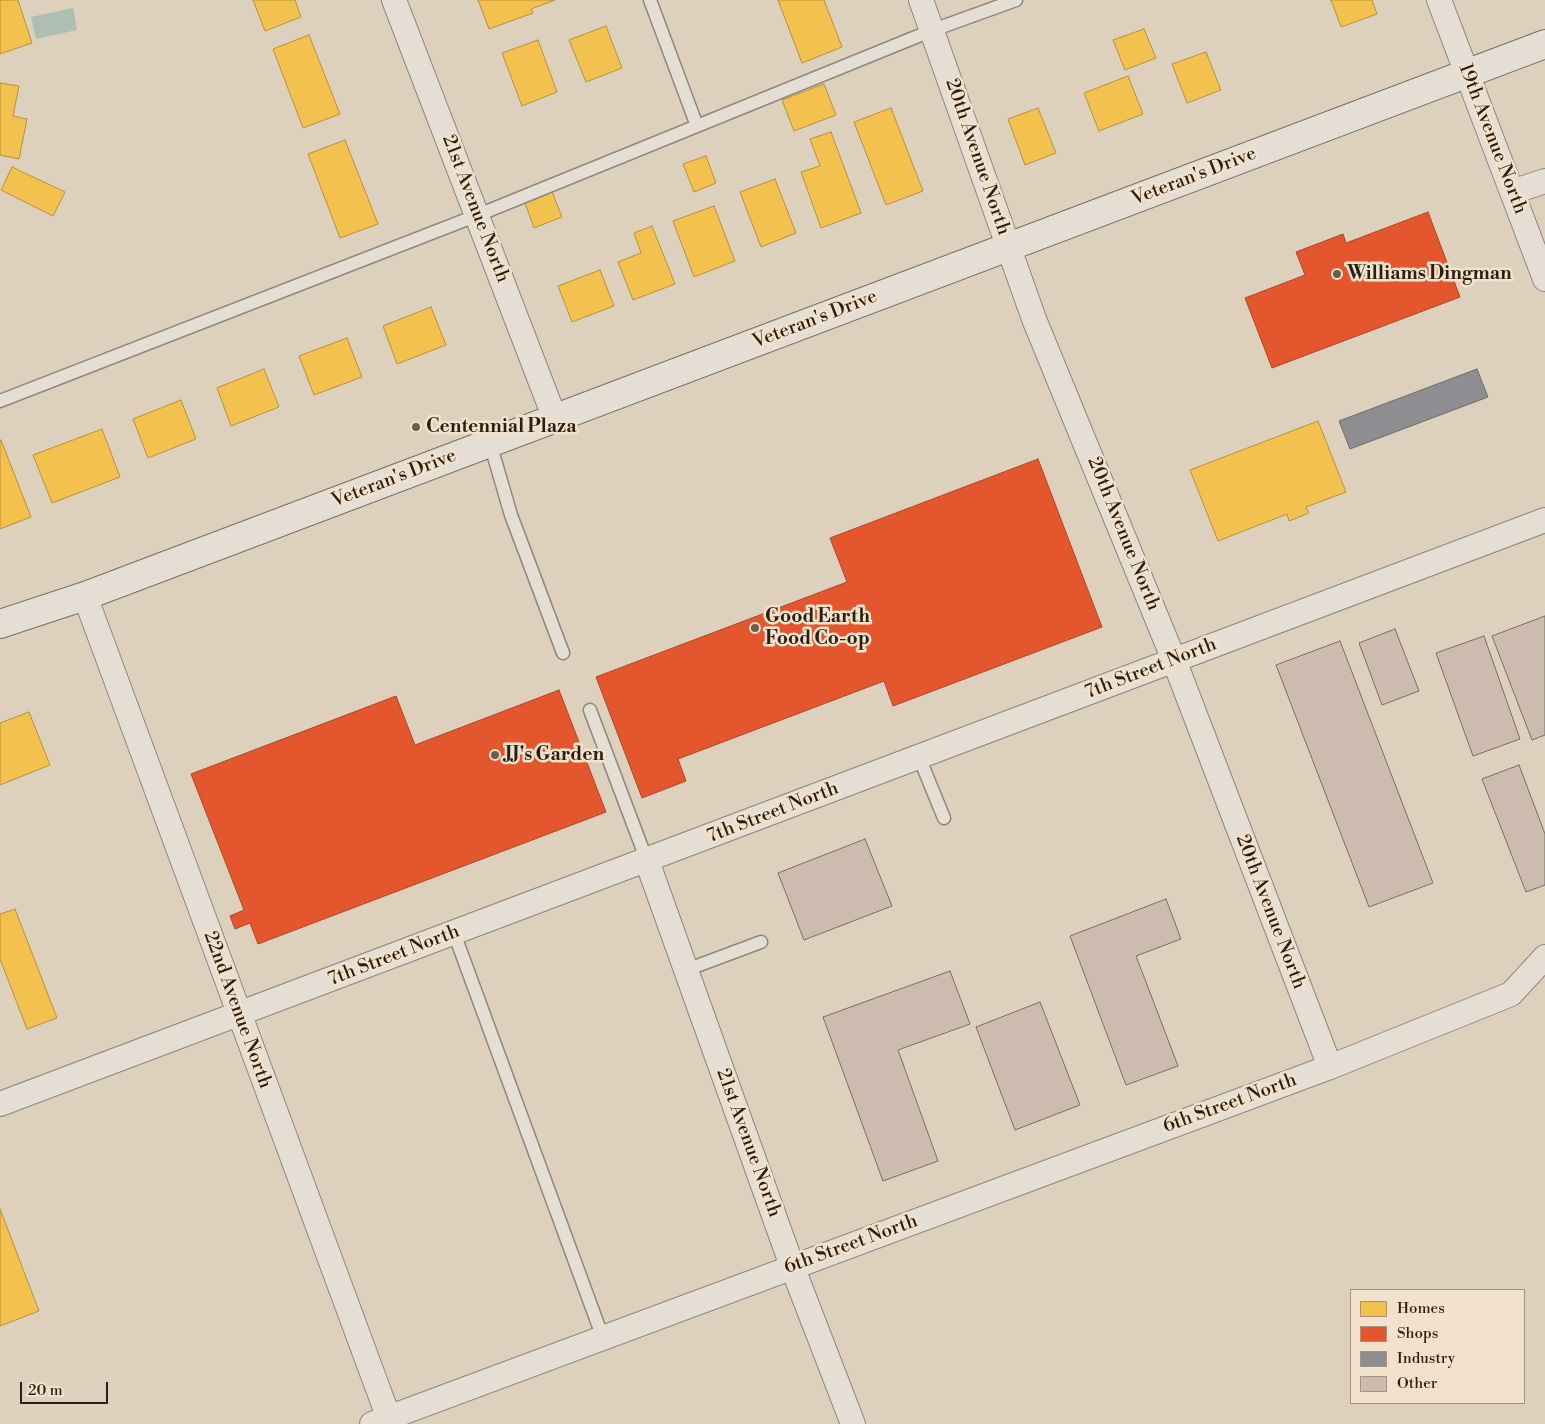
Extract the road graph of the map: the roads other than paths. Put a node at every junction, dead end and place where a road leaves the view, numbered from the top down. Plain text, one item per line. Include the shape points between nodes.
1 (394, 0) edge
2 (650, 0) edge
3 (921, 0) edge
4 (1016, 0) edge
5 (1439, 0) edge
6 (933, 30) junction
7 (1545, 44) edge
8 (1467, 74) junction
9 (698, 126) junction
10 (1545, 181) edge
11 (1512, 192) junction
12 (478, 215) junction
13 (1008, 246) junction
14 (1545, 279) edge
15 (0, 401) edge
16 (555, 419) junction
17 (490, 443) junction
18 (1545, 520) edge
19 (85, 596) junction
20 (0, 624) edge
21 (563, 653) dead end
22 (1174, 660) junction
23 (590, 710) dead end
24 (919, 757) junction
25 (944, 818) dead end
26 (647, 861) junction
27 (454, 933) junction
28 (761, 942) dead end
29 (1545, 957) edge
30 (686, 970) junction
31 (239, 1014) junction
32 (1330, 1067) junction
33 (0, 1104) edge
34 (792, 1266) junction
35 (603, 1338) junction
36 (384, 1422) edge
37 (853, 1424) edge

1 - 12 street, 21st Avenue North
2 - 9 lane
3 - 6 street, 20th Avenue North
4 - 6 lane
5 - 8 street, 19th Avenue North
6 - 9 lane
6 - 13 street, 20th Avenue North
7 - 8 street, Veteran's Drive
8 - 11 street, 19th Avenue North
8 - 13 street, Veteran's Drive
9 - 12 lane
10 - 11 street
11 - 14 street, 19th Avenue North
12 - 15 lane
12 - 16 street, 21st Avenue North
13 - 16 street, Veteran's Drive
13 - 22 street, 20th Avenue North via 1034,319
16 - 17 street, Veteran's Drive
17 - 19 street, Veteran's Drive
17 - 21 lane via 511,514
18 - 22 street, 7th Street North
19 - 20 street, Veteran's Drive
19 - 31 street, 22nd Avenue North
22 - 24 street, 7th Street North
22 - 32 street, 20th Avenue North
23 - 26 lane
24 - 25 lane
24 - 26 street, 7th Street North
26 - 27 street, 7th Street North
26 - 30 street, 21st Avenue North
27 - 31 street, 7th Street North
27 - 35 lane
28 - 30 lane
29 - 32 street, 6th Street North via 1511,994
30 - 34 street, 21st Avenue North
31 - 33 street, 7th Street North
31 - 36 street, 22nd Avenue North
32 - 34 street, 6th Street North
34 - 35 street, 6th Street North
34 - 37 street, 21st Avenue North
35 - 36 street, 6th Street North

